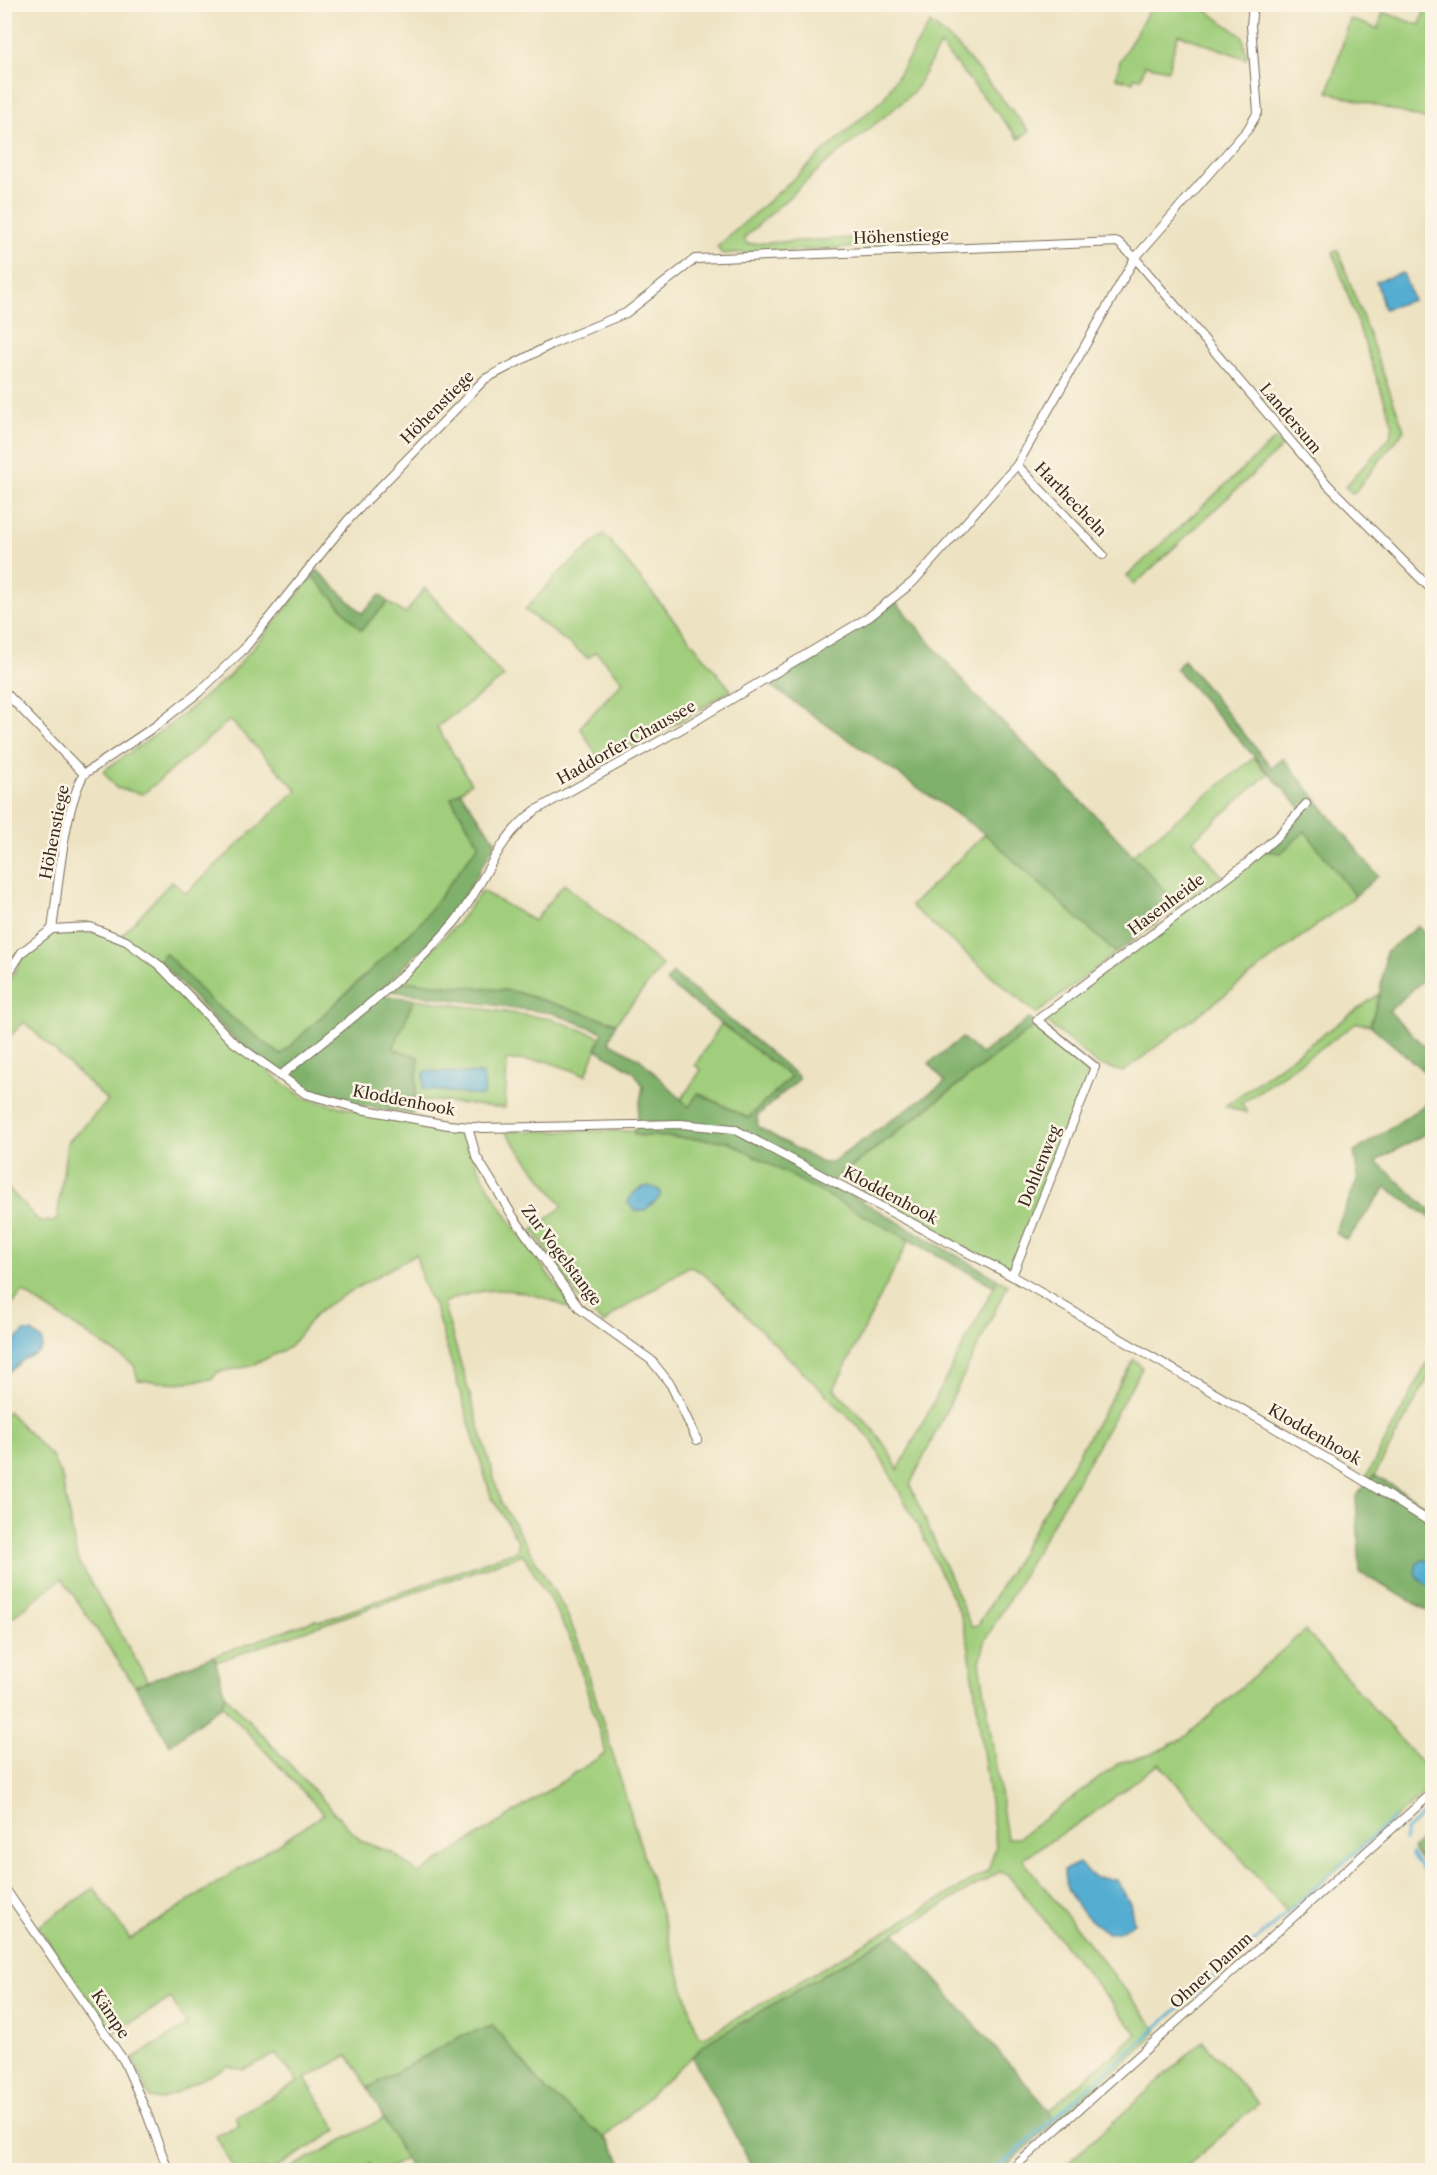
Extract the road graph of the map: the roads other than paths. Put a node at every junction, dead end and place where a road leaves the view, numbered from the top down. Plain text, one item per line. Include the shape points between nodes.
1 (1253, 4) edge
2 (1135, 258) junction
3 (1017, 465) junction
4 (1103, 555) dead end
5 (1432, 590) edge
6 (4, 691) edge
7 (84, 774) junction
8 (1306, 804) dead end
9 (52, 929) junction
10 (4, 980) edge
11 (1095, 1066) joint
12 (280, 1076) junction
13 (468, 1127) junction
14 (1012, 1276) junction
15 (697, 1440) dead end
16 (1432, 1523) edge
17 (1432, 1792) edge
18 (4, 1887) edge
19 (168, 2170) edge
20 (1011, 2170) edge

1 - 2 street via 1251,26 1258,112 1248,129
2 - 3 street
2 - 5 street, Landersum via 1328,485
2 - 7 street, Höhenstiege via 1118,242 695,259 626,313 552,344 484,379 348,520 244,650 158,725
3 - 4 street, Harthecheln
3 - 12 street, Haddorfer Chaussee via 913,582 869,617 517,824 503,840 453,924 384,992
6 - 7 street
7 - 9 street, Höhenstiege via 70,818
8 - 11 street, Hasenheide via 1246,864 1037,1020
9 - 10 street via 22,952
9 - 12 street, Kloddenhook via 90,927 126,940 159,965 232,1041
11 - 14 street, Dohlenweg
12 - 13 street, Kloddenhook via 306,1094 361,1109
13 - 14 street, Kloddenhook via 681,1124 734,1129
13 - 15 street, Zur Vogelstange via 476,1156 514,1218 580,1309 651,1360 670,1385
14 - 16 street, Kloddenhook
17 - 20 street, Ohner Damm
18 - 19 street, Kämpe via 124,2061

